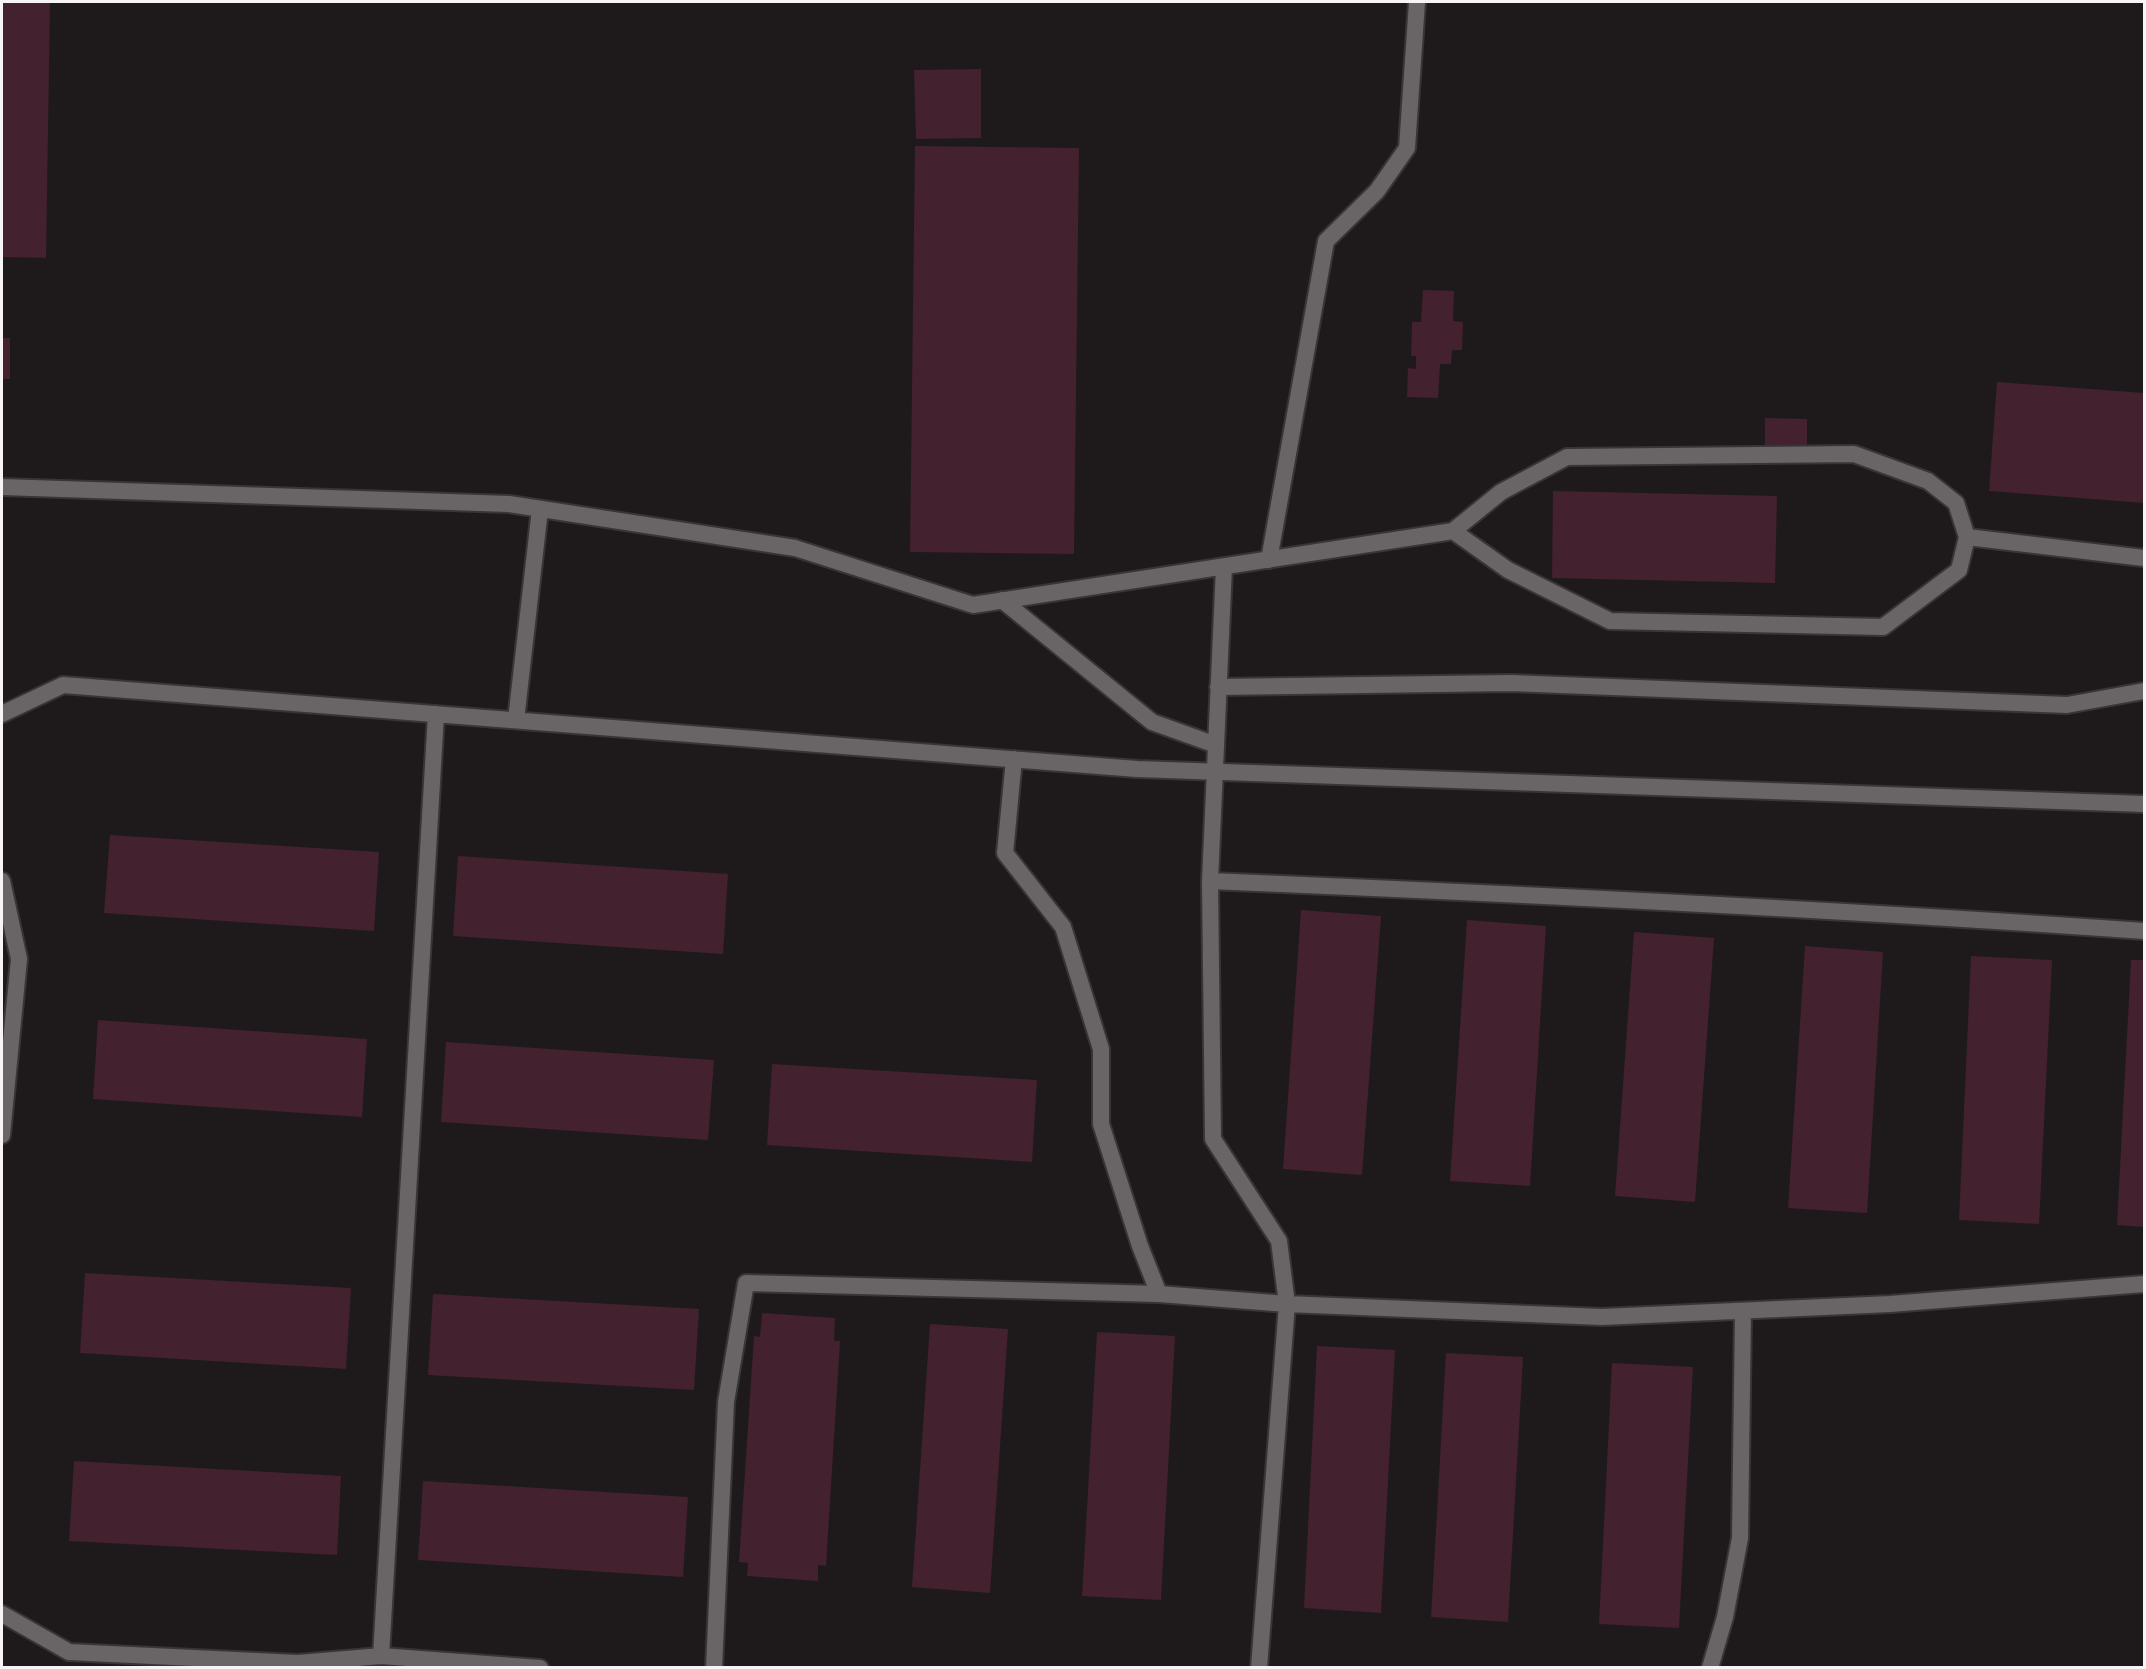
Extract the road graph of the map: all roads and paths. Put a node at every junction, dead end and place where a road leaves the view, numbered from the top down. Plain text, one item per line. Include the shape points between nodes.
1 (1417, 2) edge
2 (2, 487) edge
3 (540, 509) junction
4 (1453, 531) junction
5 (1967, 537) junction
6 (2145, 558) edge
7 (1269, 560) junction
8 (1224, 567) junction
9 (1002, 600) junction
10 (1218, 687) junction
11 (2145, 691) edge
12 (2, 714) edge
13 (436, 714) junction
14 (516, 720) junction
15 (1216, 745) junction
16 (1014, 759) junction
17 (1214, 771) junction
18 (2145, 804) edge
19 (2, 881) edge
20 (1210, 881) junction
21 (2145, 930) edge
22 (2, 1135) edge
23 (2145, 1284) edge
24 (1160, 1294) junction
25 (1287, 1304) junction
26 (1743, 1311) junction
27 (2, 1614) edge
28 (381, 1656) junction
29 (540, 1668) edge
30 (714, 1668) edge
31 (1259, 1668) edge
32 (1710, 1668) edge

1 - 7 lane via 1407,148 1377,191 1326,241
2 - 3 lane via 509,504
3 - 9 lane via 795,548 973,605
3 - 14 lane
4 - 5 lane via 1501,492 1567,457 1854,454 1928,481 1956,503
4 - 5 lane via 1508,570 1610,621 1883,627 1959,570
4 - 7 lane
5 - 6 lane
7 - 8 lane
8 - 9 lane
8 - 10 lane
9 - 15 lane via 1152,722
10 - 11 lane via 1511,683 2067,705
10 - 15 lane
12 - 13 lane via 63,685
13 - 14 lane
13 - 28 lane
14 - 16 lane
15 - 17 lane
16 - 17 lane
16 - 24 lane via 1005,854 1063,927 1101,1049 1101,1124 1140,1246
17 - 18 lane
17 - 20 lane
19 - 22 lane via 19,958
20 - 21 lane via 1532,894
20 - 25 lane via 1213,1139 1279,1241
23 - 26 lane
24 - 25 lane
24 - 30 lane via 746,1283 726,1402
25 - 26 lane via 1602,1317
25 - 31 lane
26 - 32 lane via 1740,1538 1725,1617
27 - 28 lane via 69,1652 298,1663
28 - 29 lane

